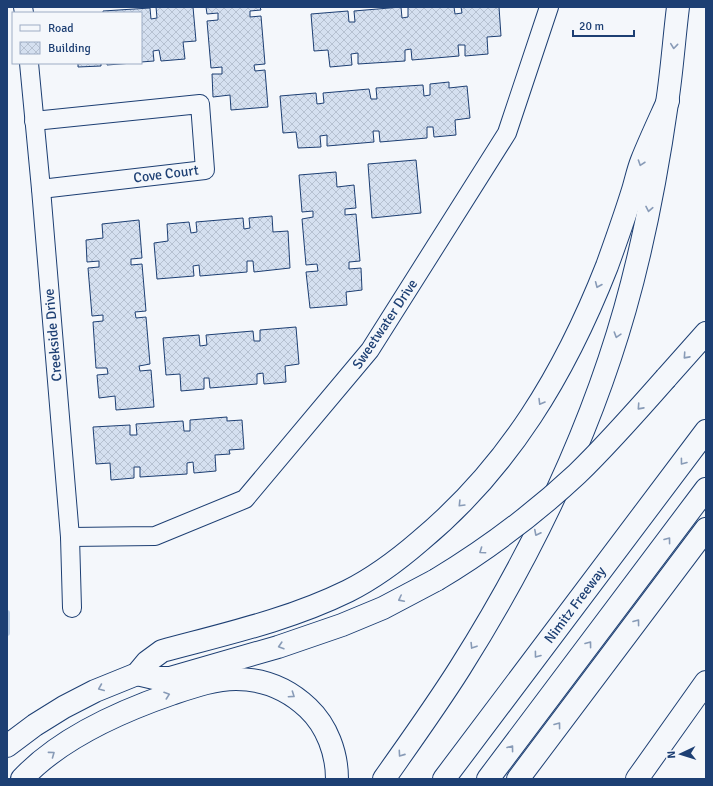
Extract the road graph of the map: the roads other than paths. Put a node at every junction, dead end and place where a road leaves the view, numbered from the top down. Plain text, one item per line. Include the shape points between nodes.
1 (549, 7) edge
2 (678, 7) edge
3 (29, 64) edge
4 (668, 101) junction
5 (34, 121) junction
6 (41, 189) junction
7 (706, 333) edge
8 (706, 431) edge
9 (706, 489) edge
10 (706, 530) edge
11 (70, 537) junction
12 (72, 608) dead end
13 (137, 674) junction
14 (706, 682) edge
15 (706, 706) edge
16 (7, 746) edge
17 (643, 771) edge
18 (22, 779) edge
19 (337, 779) edge
20 (384, 779) edge
21 (444, 779) edge
22 (488, 779) edge
23 (518, 779) edge

1 - 11 street, Sweetwater Drive via 507,133 370,350 245,500 155,536
2 -> 4 highway
3 - 5 street, Creekside Drive
4 -> 13 highway via 641,162 606,268 570,349 526,425 500,461 471,494 406,553 351,589 290,615 162,651 146,662
4 -> 20 highway via 655,181 625,309 571,460 546,515 505,592 459,669
5 - 6 street, Creekside Drive
5 - 6 street, Cove Court via 200,104 205,170
6 - 11 street, Creekside Drive
7 -> 13 highway, bridge via 600,451 560,490 499,539 436,580 363,617 286,645 170,678
8 -> 21 highway, Nimitz Freeway
22 -> 9 highway
23 -> 10 highway
11 - 12 street, Creekside Drive
13 -> 16 highway via 69,704
14 - 17 highway
15 - 17 highway
18 -> 19 highway via 70,741 125,712 184,689 236,679 273,685 290,694 311,712 322,726 332,746

